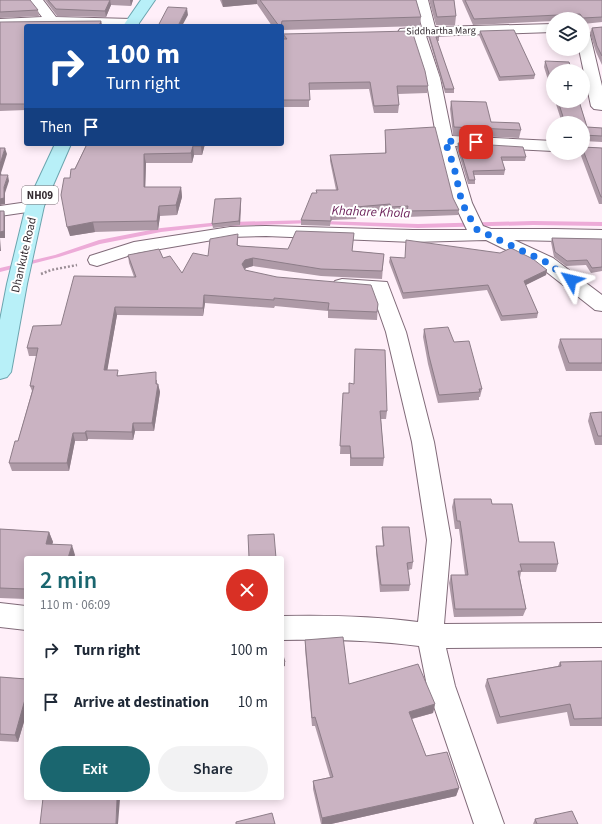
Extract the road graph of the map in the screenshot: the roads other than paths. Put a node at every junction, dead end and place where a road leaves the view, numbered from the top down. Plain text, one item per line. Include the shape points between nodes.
1 (36, 0) edge
2 (148, 0) edge
3 (421, 0) edge
4 (52, 21) junction
5 (0, 23) edge
6 (111, 24) edge
7 (132, 24) edge
8 (546, 28) edge
9 (424, 32) junction
10 (388, 33) edge
11 (588, 56) edge
12 (599, 106) dead end
13 (445, 141) junction
14 (62, 146) edge
15 (546, 146) edge
16 (35, 206) junction
17 (0, 211) edge
18 (477, 228) junction
19 (602, 236) edge
20 (97, 260) road end
21 (321, 284) edge
22 (602, 305) edge
23 (0, 372) edge
24 (0, 615) edge
25 (24, 618) edge
26 (284, 628) edge
27 (602, 635) edge
28 (430, 636) junction
29 (489, 824) edge

1 - 4 street
2 - 7 main road
3 - 9 street
4 - 5 street
4 - 6 street
8 - 9 street, Siddhartha Marg
9 - 10 street, Siddhartha Marg
9 - 13 street
11 - 12 street
13 - 15 street
13 - 18 street via 462,203
14 - 16 main road, Dhankute Road / NH09
16 - 17 street
16 - 23 main road, Dhankute Road / NH09 via 17,280
18 - 19 street
18 - 20 street via 412,236 230,232 134,248
18 - 22 street via 546,262
21 - 28 street via 380,286 396,332 423,442 439,540
24 - 25 street
26 - 28 street via 389,630
27 - 28 street
28 - 29 street via 441,686

